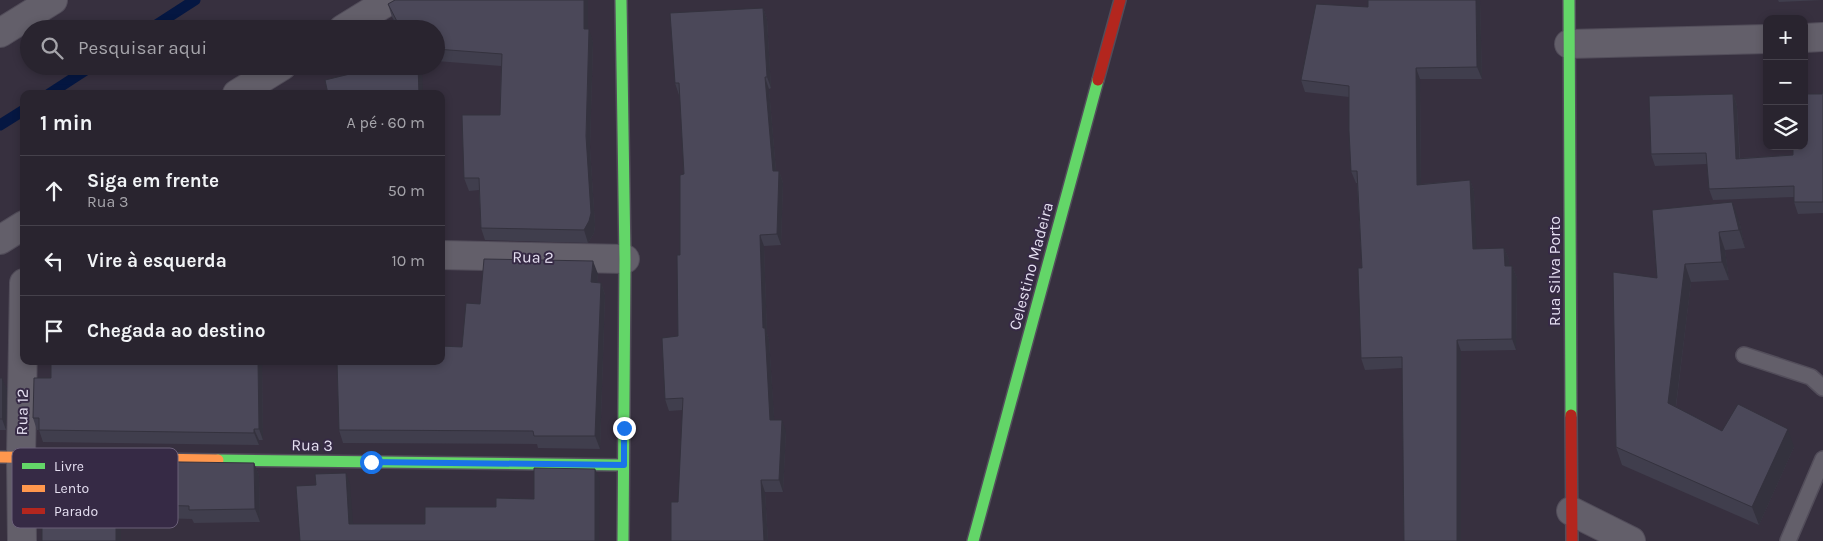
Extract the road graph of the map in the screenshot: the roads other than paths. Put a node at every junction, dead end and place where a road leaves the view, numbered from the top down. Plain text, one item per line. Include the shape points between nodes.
1 (52, 0) edge
2 (390, 0) edge
3 (621, 0) edge
4 (1120, 0) edge
5 (1569, 0) edge
6 (20, 20) edge
7 (20, 20) edge
8 (358, 20) edge
9 (0, 33) edge
10 (1808, 38) edge
11 (1823, 38) edge
12 (1763, 39) edge
13 (1569, 44) junction
14 (268, 75) edge
15 (243, 90) edge
16 (445, 255) edge
17 (625, 259) junction
18 (20, 333) edge
19 (1744, 355) dead end
20 (1823, 388) edge
21 (10, 457) edge
22 (178, 459) edge
23 (1823, 459) edge
24 (624, 465) junction
25 (12, 471) edge
26 (1571, 511) junction
27 (20, 528) edge
28 (22, 541) edge
29 (624, 541) edge
30 (973, 541) edge
31 (1572, 541) edge
32 (1631, 541) edge
33 (1788, 541) edge

1 - 7 street
2 - 8 street
3 - 17 street
4 - 30 street, Celestino Madeira
5 - 13 street, Rua Silva Porto
6 - 9 street
10 - 11 street
12 - 13 street
13 - 26 street, Rua Silva Porto
14 - 15 street
16 - 17 street, Rua 2
17 - 24 street
18 - 21 street, Rua 12
19 - 20 lane via 1811,378
21 - 25 street, Rua 12
22 - 24 street, Rua 3
23 - 33 lane
24 - 29 street
26 - 31 street, Rua Silva Porto
26 - 32 street
27 - 28 street, Rua 12

